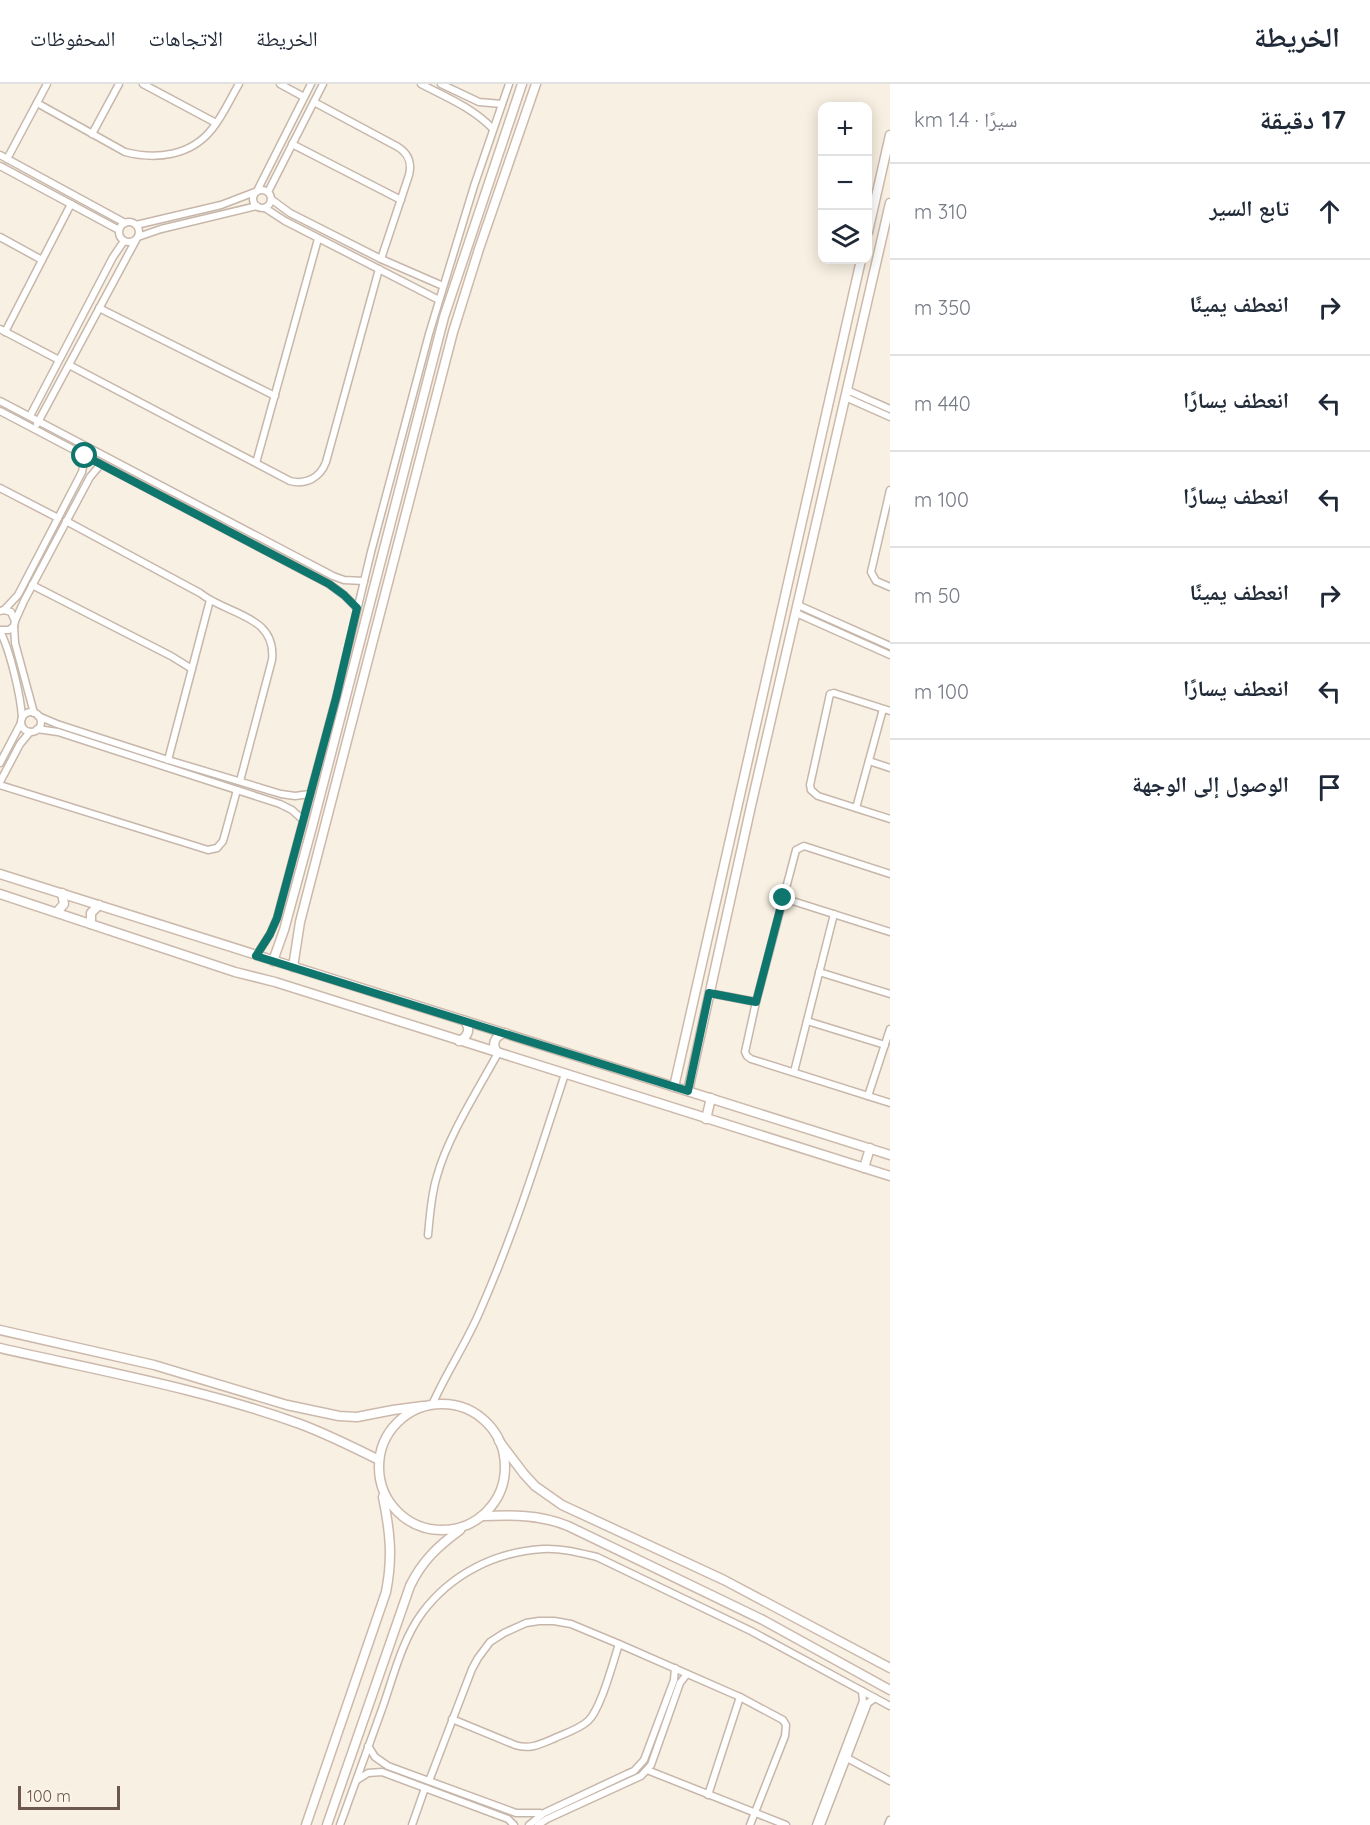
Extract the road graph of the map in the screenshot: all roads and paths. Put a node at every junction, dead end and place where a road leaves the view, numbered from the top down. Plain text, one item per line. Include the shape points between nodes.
1 (47, 84) edge
2 (119, 84) edge
3 (142, 84) edge
4 (239, 84) edge
5 (280, 84) edge
6 (311, 84) edge
7 (323, 84) edge
8 (421, 84) edge
9 (441, 84) edge
10 (509, 84) edge
11 (522, 84) edge
12 (536, 84) edge
13 (459, 93) junction
14 (304, 97) junction
15 (454, 101) junction
16 (314, 102) junction
17 (37, 103) junction
18 (502, 104) junction
19 (216, 123) junction
20 (493, 129) junction
21 (92, 134) junction
22 (890, 135) edge
23 (292, 144) junction
24 (500, 147) junction
25 (513, 151) junction
26 (0, 155) edge
27 (7, 159) junction
28 (1, 169) edge
29 (256, 192) junction
30 (268, 192) junction
31 (271, 200) junction
32 (401, 200) junction
33 (890, 203) edge
34 (71, 204) junction
35 (257, 206) junction
36 (265, 208) junction
37 (872, 211) edge
38 (872, 220) edge
39 (125, 223) junction
40 (885, 223) junction
41 (136, 225) junction
42 (119, 230) junction
43 (0, 237) edge
44 (137, 238) junction
45 (318, 238) junction
46 (124, 241) junction
47 (381, 259) junction
48 (42, 260) junction
49 (860, 264) edge
50 (379, 269) junction
51 (443, 286) junction
52 (439, 300) junction
53 (99, 308) junction
54 (2, 330) edge
55 (59, 360) junction
56 (69, 365) junction
57 (846, 394) junction
58 (275, 396) junction
59 (0, 401) edge
60 (890, 409) edge
61 (0, 411) edge
62 (30, 416) junction
63 (890, 417) edge
64 (39, 421) junction
65 (35, 429) junction
66 (816, 452) junction
67 (85, 456) junction
68 (832, 456) junction
69 (256, 463) junction
70 (101, 464) junction
71 (0, 488) edge
72 (890, 490) edge
73 (58, 518) junction
74 (66, 521) junction
75 (364, 581) junction
76 (33, 585) junction
77 (890, 587) edge
78 (210, 600) junction
79 (357, 608) junction
80 (797, 609) junction
81 (2, 610) edge
82 (365, 621) junction
83 (14, 623) junction
84 (378, 624) junction
85 (0, 630) edge
86 (890, 646) edge
87 (890, 655) edge
88 (192, 669) junction
89 (883, 709) junction
90 (890, 711) edge
91 (36, 714) junction
92 (22, 720) junction
93 (754, 729) junction
94 (34, 731) junction
95 (769, 733) junction
96 (168, 760) junction
97 (869, 761) junction
98 (0, 763) edge
99 (890, 768) edge
100 (240, 781) junction
101 (0, 784) edge
102 (237, 790) junction
103 (310, 794) junction
104 (856, 808) junction
105 (890, 819) edge
106 (303, 820) junction
107 (0, 874) edge
108 (890, 874) edge
109 (63, 893) junction
110 (0, 894) edge
111 (783, 898) junction
112 (99, 905) junction
113 (57, 912) junction
114 (834, 914) junction
115 (91, 924) junction
116 (890, 932) edge
117 (256, 956) junction
118 (273, 961) junction
119 (293, 966) junction
120 (819, 972) junction
121 (709, 993) junction
122 (890, 994) edge
123 (756, 1002) junction
124 (465, 1021) junction
125 (807, 1021) junction
126 (890, 1029) edge
127 (505, 1034) junction
128 (459, 1041) junction
129 (885, 1045) junction
130 (498, 1053) junction
131 (794, 1072) junction
132 (565, 1074) junction
133 (674, 1087) junction
134 (688, 1091) junction
135 (867, 1096) junction
136 (711, 1098) junction
137 (890, 1103) edge
138 (706, 1119) junction
139 (870, 1148) junction
140 (890, 1155) edge
141 (864, 1168) junction
142 (890, 1176) edge
143 (428, 1235) dead end
144 (0, 1330) edge
145 (0, 1348) edge
146 (428, 1406) junction
147 (499, 1441) junction
148 (379, 1460) junction
149 (381, 1485) junction
150 (482, 1516) junction
151 (588, 1517) junction
152 (468, 1525) junction
153 (581, 1532) junction
154 (619, 1644) junction
155 (675, 1668) junction
156 (890, 1668) edge
157 (687, 1674) junction
158 (890, 1690) edge
159 (862, 1691) junction
160 (740, 1697) junction
161 (875, 1698) junction
162 (890, 1706) edge
163 (452, 1719) junction
164 (369, 1746) junction
165 (847, 1758) junction
166 (647, 1770) junction
167 (356, 1780) junction
168 (890, 1781) edge
169 (427, 1784) junction
170 (708, 1794) junction
171 (544, 1813) junction
172 (755, 1813) junction
173 (890, 1821) edge
174 (306, 1825) edge
175 (327, 1825) edge
176 (340, 1825) edge
177 (412, 1825) edge
178 (514, 1825) edge
179 (529, 1825) edge
180 (538, 1825) edge
181 (750, 1825) edge
182 (786, 1825) edge
183 (816, 1825) edge
184 (821, 1825) edge
185 (888, 1825) edge

1 - 17 street
2 - 21 street
3 - 19 street
4 - 19 street
5 - 14 street
6 - 14 street
7 - 16 street
8 - 15 street
9 - 13 street
10 - 18 street
11 - 24 street
12 - 25 street
13 - 15 street
13 - 18 street via 484,103
14 - 29 street
15 - 20 street
16 - 23 street
16 - 32 street via 404,150 411,169
17 - 21 street
17 - 27 street
18 - 20 street
19 - 21 street via 194,145 163,156 125,152
20 - 51 street
22 - 37 street
23 - 30 street
23 - 32 street
24 - 25 street
24 - 82 street via 444,317
25 - 84 street via 453,332
26 - 27 street
27 - 39 street
28 - 34 street
29 - 30 street
29 - 35 street via 253,200
29 - 41 street via 221,205
30 - 31 street
31 - 36 street
31 - 47 street
32 - 47 street
33 - 40 street
34 - 42 street
34 - 48 street
35 - 36 street
35 - 44 street
36 - 45 street
38 - 40 street
39 - 41 street
39 - 42 street
40 - 57 street
41 - 44 street
42 - 46 street
43 - 48 street
44 - 46 street
44 - 53 street
45 - 50 street
45 - 58 street
46 - 55 street
47 - 51 street
48 - 54 street
49 - 66 street
50 - 52 street
50 - 69 street via 323,468 315,478 296,482
51 - 52 street
52 - 75 street
53 - 56 street
53 - 58 street
54 - 55 street
55 - 62 street
56 - 64 street
56 - 69 street
57 - 60 street
57 - 63 street
57 - 68 street
58 - 69 street
59 - 62 street
61 - 65 street
62 - 64 street
64 - 65 street
64 - 75 street via 333,576
65 - 67 street
66 - 68 street
66 - 93 street
67 - 70 street
67 - 73 street via 82,472
68 - 80 street
70 - 74 street
70 - 79 street via 329,584
71 - 73 street
72 - 77 street via 871,572 876,581
73 - 81 street via 18,595
74 - 76 street
74 - 78 street
75 - 79 street
76 - 83 street
76 - 88 street
78 - 88 street
78 - 100 street via 256,622 272,643 272,660
79 - 103 street
80 - 86 street
80 - 87 street
80 - 95 street
81 - 83 street via 11,612
82 - 84 street
82 - 118 street
83 - 85 street via 9,630
83 - 91 street via 15,643
84 - 119 street via 300,922
85 - 92 street
88 - 96 street
89 - 90 street
89 - 97 street
89 - 104 street via 834,693 829,696 810,785 814,794
91 - 92 street via 27,713
91 - 94 street via 41,721
91 - 96 street
92 - 94 street via 25,730
92 - 98 street
93 - 95 street
93 - 133 street
94 - 101 street via 20,744
94 - 102 street via 58,732
95 - 121 street
96 - 100 street
97 - 99 street
97 - 104 street
100 - 103 street via 288,795
101 - 102 street via 208,850 223,841
102 - 106 street via 286,807
103 - 106 street
104 - 105 street
106 - 117 street via 277,918
107 - 109 street
108 - 111 street via 801,847 795,853
109 - 112 street
109 - 113 street via 64,904
110 - 113 street
111 - 114 street
111 - 123 street
112 - 115 street via 91,913
112 - 117 street
113 - 115 street
114 - 116 street
114 - 120 street
115 - 128 street
117 - 118 street
118 - 119 street
119 - 124 street
120 - 122 street
120 - 125 street
121 - 123 street
121 - 134 street
123 - 131 street via 746,1054
124 - 127 street
124 - 128 street via 469,1031
125 - 129 street
125 - 131 street
126 - 129 street
127 - 130 street via 494,1042
127 - 133 street
128 - 130 street
129 - 135 street
130 - 132 street
130 - 143 street via 442,1160 433,1190
131 - 135 street
132 - 138 street
132 - 146 street via 502,1259 471,1332
133 - 134 street
134 - 136 street
135 - 137 street
136 - 138 street
136 - 139 street
138 - 141 street
139 - 140 street
139 - 141 street
141 - 142 street
144 - 146 street via 154,1365 287,1405 339,1416 357,1417
145 - 148 street via 261,1412 318,1431
146 - 147 street via 448,1404 471,1412 490,1427
146 - 148 street via 408,1413 396,1424 386,1437
147 - 150 street via 504,1457 503,1482
147 - 151 street via 535,1486
148 - 149 street
149 - 152 street via 393,1507 412,1523 435,1530
149 - 174 street via 391,1551 386,1592
150 - 152 street
150 - 153 street via 529,1515
151 - 153 street
151 - 156 street via 724,1580
152 - 175 street via 433,1551 413,1580
153 - 158 street via 754,1616
154 - 155 street
154 - 163 street via 554,1621 514,1627 490,1642 478,1658
154 - 163 street via 595,1713 571,1731 526,1748
155 - 157 street
155 - 171 street via 674,1680 639,1766
157 - 160 street
157 - 166 street
159 - 161 street
159 - 164 street via 751,1630 597,1557 544,1549 486,1562 455,1579 421,1614 405,1644
159 - 183 street via 863,1701
160 - 170 street
160 - 172 street via 779,1717 786,1725
161 - 162 street
161 - 165 street via 868,1703
163 - 169 street
164 - 167 street
164 - 169 street via 382,1763
165 - 168 street
165 - 184 street
166 - 170 street
166 - 180 street
167 - 169 street via 378,1771
167 - 176 street
169 - 171 street via 516,1813
169 - 177 street
169 - 178 street
170 - 172 street
171 - 179 street
172 - 181 street
172 - 182 street
173 - 185 street

